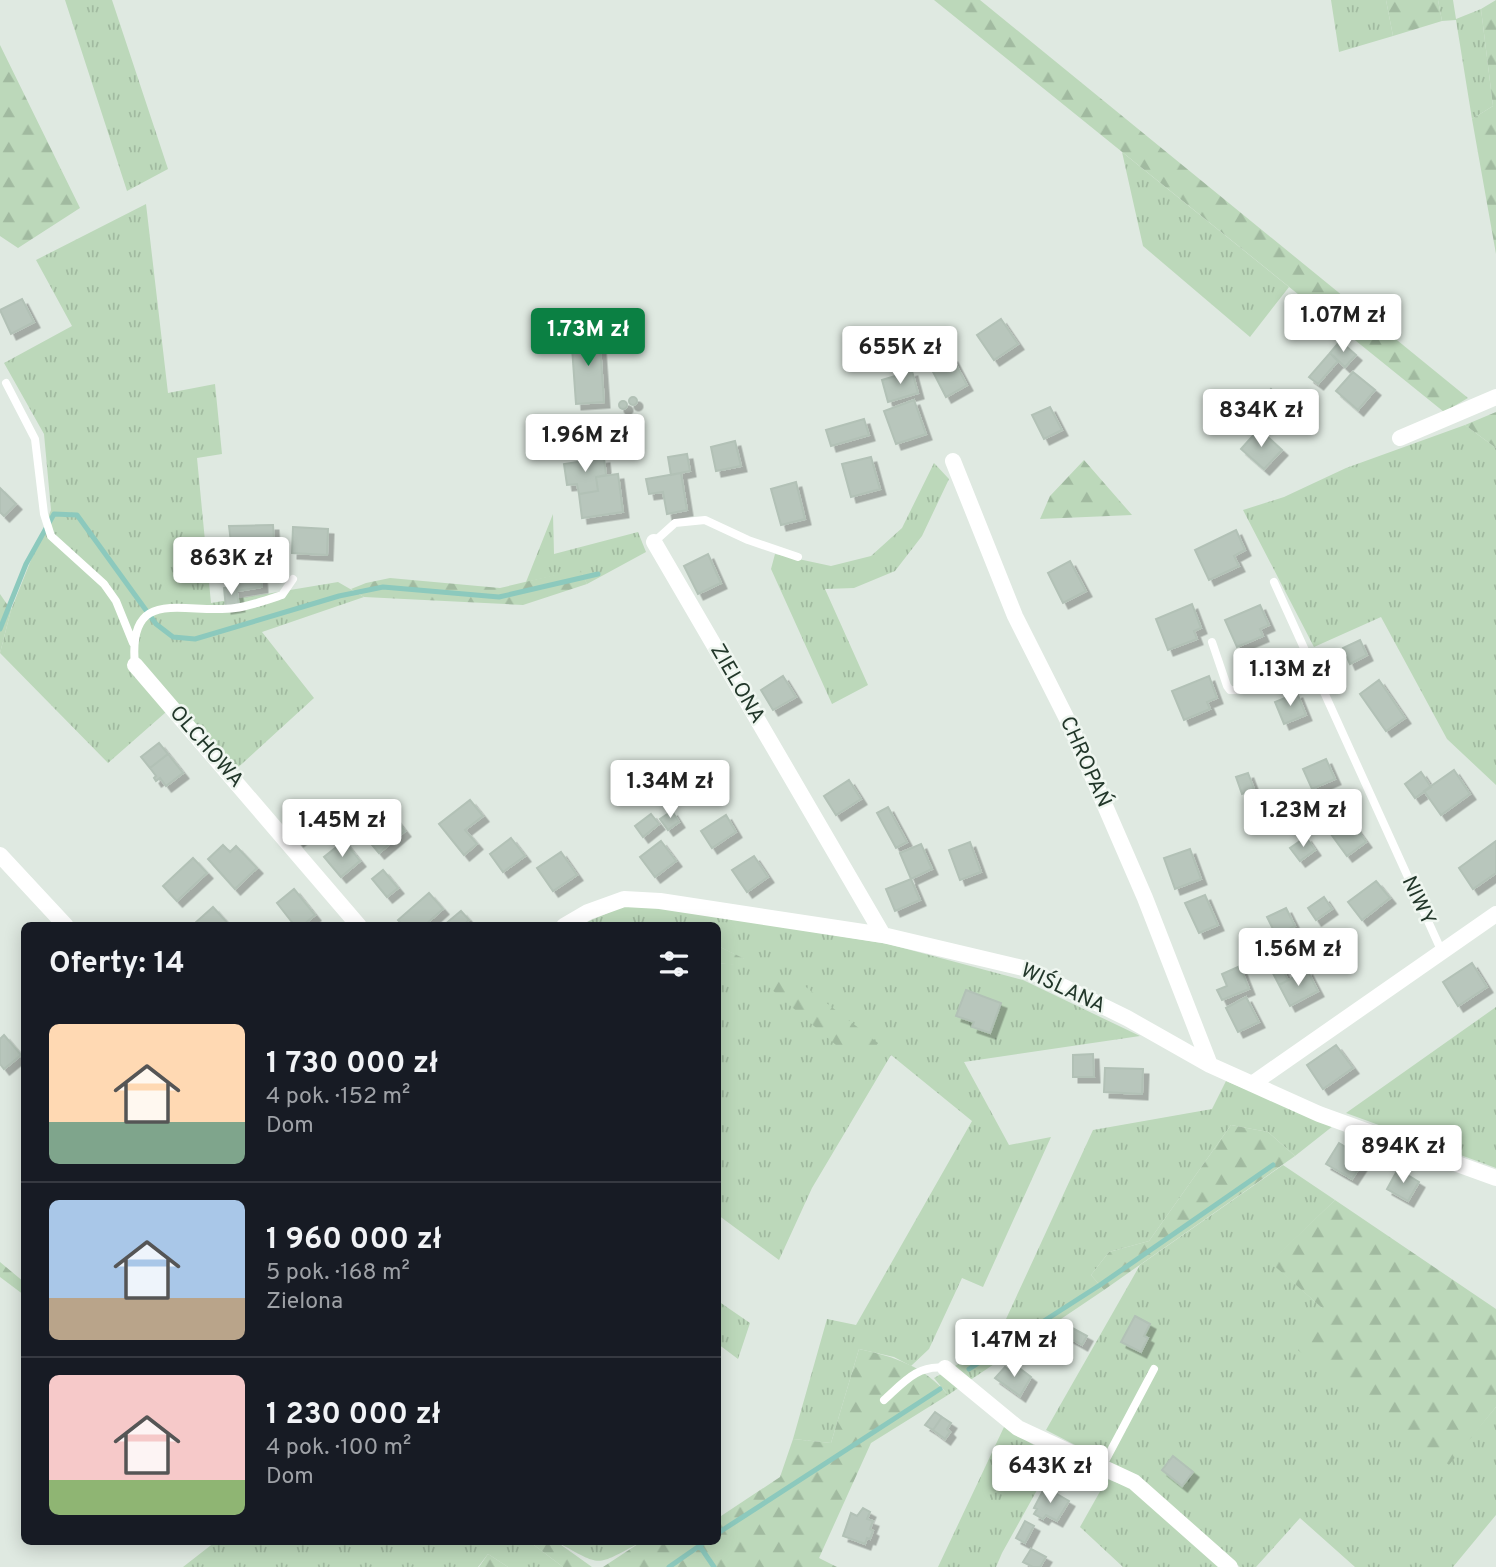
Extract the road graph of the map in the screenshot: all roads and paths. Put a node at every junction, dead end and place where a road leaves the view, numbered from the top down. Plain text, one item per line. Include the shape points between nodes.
1 (6, 383) dead end
2 (1496, 397) edge
3 (1400, 438) dead end
4 (953, 461) dead end
5 (654, 542) joint
6 (797, 557) dead end
7 (293, 579) dead end
8 (1274, 582) dead end
9 (1212, 642) dead end
10 (133, 643) junction
11 (1311, 660) junction
12 (135, 665) joint
13 (0, 855) edge
14 (1496, 914) edge
15 (62, 922) edge
16 (356, 922) edge
17 (571, 922) edge
18 (883, 935) junction
19 (1442, 952) junction
20 (1210, 1065) junction
21 (1252, 1084) junction
22 (1496, 1178) edge
23 (945, 1368) joint
24 (1154, 1369) dead end
25 (884, 1400) dead end
26 (1102, 1467) junction
27 (1230, 1567) edge

1 - 10 lane via 35,439 51,536 104,584
2 - 3 street
4 - 20 street, CHROPAŃ via 1015,616 1070,725 1145,898
5 - 6 lane via 675,523 705,520
5 - 18 street, ZIELONA
7 - 10 lane via 282,595 233,608 162,608 147,615
8 - 11 lane, NIWY
9 - 11 lane via 1230,690 1241,690
10 - 12 lane
11 - 19 lane, NIWY
12 - 16 street, OLCHOWA
13 - 15 street
14 - 19 street, NIWY
17 - 18 street, WIŚLANA via 624,899
18 - 20 street, WIŚLANA via 1027,969
19 - 21 street, NIWY
20 - 21 street, WIŚLANA
21 - 22 street, WIŚLANA via 1319,1114
23 - 25 lane via 933,1366 912,1374
23 - 26 street via 1018,1428
24 - 26 lane
26 - 27 street via 1134,1482

